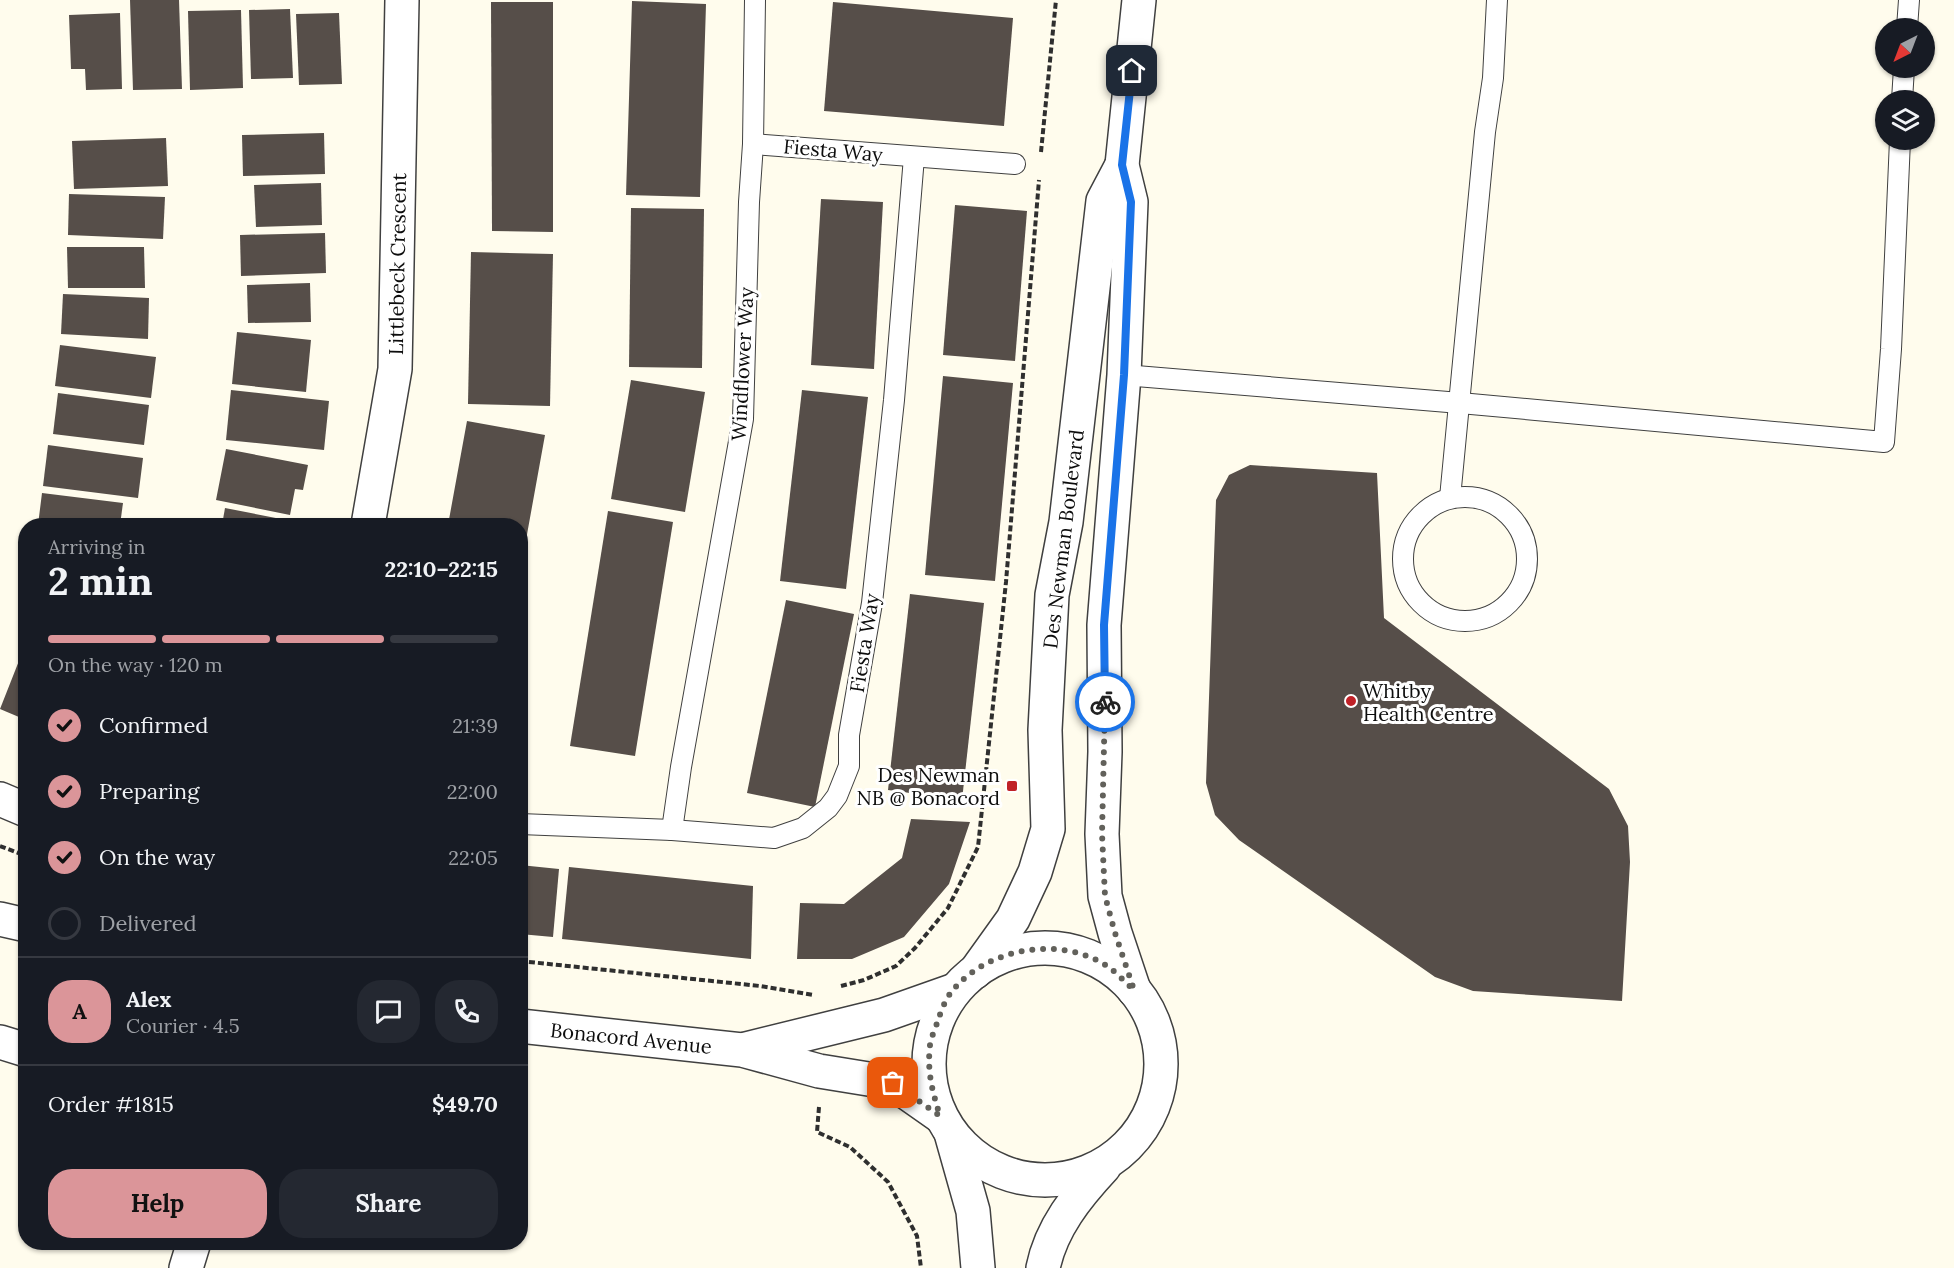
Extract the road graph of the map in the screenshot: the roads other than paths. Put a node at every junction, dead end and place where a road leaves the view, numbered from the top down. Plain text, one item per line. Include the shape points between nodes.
1 (402, 0) edge
2 (755, 0) edge
3 (1139, 0) edge
4 (1497, 0) edge
5 (1909, 0) edge
6 (1908, 18) edge
7 (753, 144) junction
8 (1900, 150) edge
9 (914, 157) junction
10 (1015, 164) dead end
11 (1122, 165) junction
12 (1124, 375) junction
13 (1460, 403) junction
14 (1450, 498) junction
15 (369, 518) edge
16 (0, 800) edge
17 (18, 807) edge
18 (528, 824) edge
19 (672, 830) junction
20 (0, 919) edge
21 (18, 924) edge
22 (963, 982) junction
23 (1134, 990) junction
24 (528, 1027) edge
25 (0, 1042) edge
26 (18, 1048) edge
27 (742, 1050) junction
28 (945, 1122) junction
29 (1110, 1161) junction
30 (192, 1250) edge
31 (186, 1268) edge
32 (978, 1268) edge
33 (1043, 1268) edge

1 - 15 street, Littlebeck Crescent via 394,369
2 - 7 lane, Windflower Way
3 - 11 street, Des Newman Boulevard
4 - 13 lane via 1493,78
5 - 6 lane
7 - 9 lane, Fiesta Way
7 - 19 lane, Windflower Way via 743,419
8 - 13 lane via 1892,349 1884,442
9 - 10 lane, Fiesta Way
9 - 19 lane, Fiesta Way via 894,400 872,603 849,735 849,766 828,808 803,828 774,838
11 - 12 street, Des Newman Boulevard via 1131,202
11 - 22 street, Des Newman Boulevard via 1103,201 1066,522 1052,595 1045,729 1048,829 1035,872 1014,919
12 - 13 lane
12 - 23 street, Des Newman Boulevard via 1104,625 1102,834 1105,896
13 - 14 lane
14 - 14 lane via 1417,519 1407,536 1403,555 1405,575 1413,594 1447,618 1467,621 1488,617 1506,606 1519,589 1526,570 1526,549 1519,529 1498,507 1470,497
16 - 17 street
18 - 19 lane, Fiesta Way
20 - 21 street
22 - 23 street, Bonacord Avenue via 997,958 1034,948 1071,951 1106,965
22 - 27 street, Bonacord Avenue via 884,1016
22 - 28 street, Des Newman Boulevard via 943,1008 930,1043 929,1080
23 - 29 street via 1154,1022 1161,1060 1156,1100 1138,1134
24 - 27 street, Bonacord Avenue
25 - 26 street
27 - 28 street, Bonacord Avenue via 819,1071 893,1083
28 - 29 street via 964,1148 996,1170 1035,1180 1074,1177
28 - 32 street via 973,1211
29 - 33 street via 1065,1214
30 - 31 street

